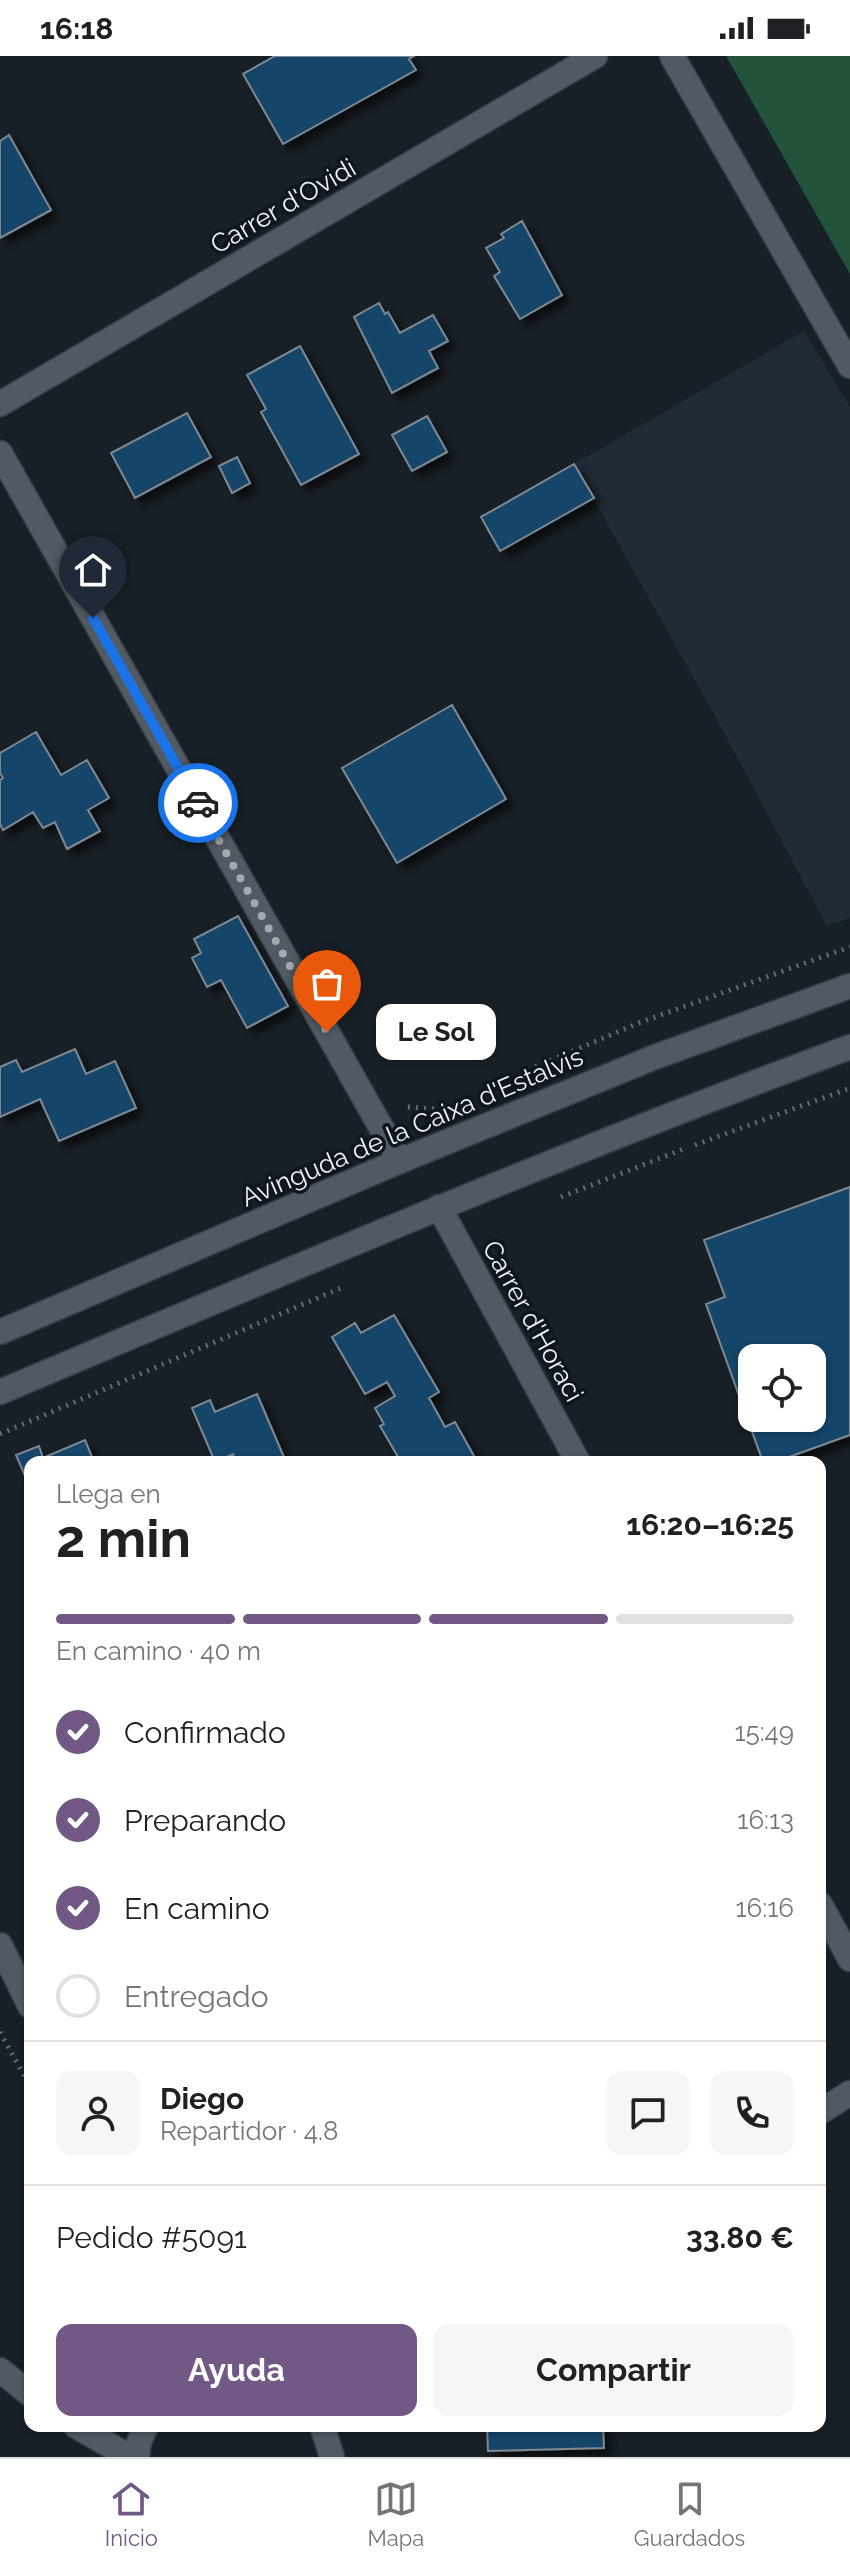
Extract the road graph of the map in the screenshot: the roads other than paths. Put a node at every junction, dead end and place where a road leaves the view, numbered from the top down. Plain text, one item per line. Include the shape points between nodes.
1 (595, 56) edge
2 (672, 56) edge
3 (850, 366) edge
4 (0, 404) edge
5 (0, 453) edge
6 (850, 986) edge
7 (850, 1047) edge
8 (400, 1161) junction
9 (439, 1207) junction
10 (0, 1332) edge
11 (0, 1392) edge
12 (575, 1456) edge
13 (826, 1915) edge
14 (0, 1945) edge
15 (850, 1959) edge
16 (24, 1994) edge
17 (850, 2093) edge
18 (826, 2108) edge
19 (0, 2370) edge
20 (24, 2389) edge
21 (86, 2432) edge
22 (143, 2432) edge
23 (324, 2432) edge
24 (130, 2457) edge
25 (137, 2457) edge
26 (332, 2457) edge

1 - 4 street, Carrer d'Ovidi
2 - 3 street
5 - 8 street
6 - 8 street, Avinguda de la Caixa d'Estalvis via 655,1057
7 - 9 street
8 - 10 street, Avinguda de la Caixa d'Estalvis
9 - 11 street
9 - 12 street, Carrer d'Horaci
13 - 15 street
14 - 16 street
17 - 18 street
19 - 20 street
21 - 24 street
22 - 25 street
23 - 26 street

